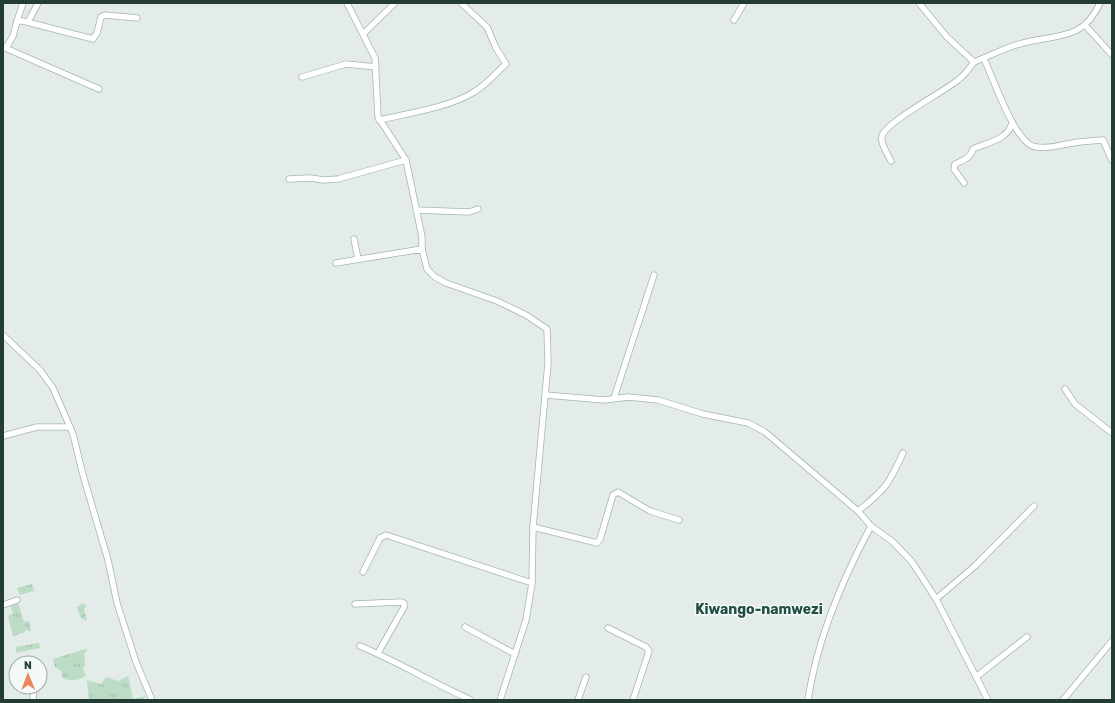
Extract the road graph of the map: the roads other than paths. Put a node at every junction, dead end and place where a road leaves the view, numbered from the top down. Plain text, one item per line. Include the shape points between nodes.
1 (24, 3) edge
2 (38, 3) edge
3 (347, 3) edge
4 (395, 3) edge
5 (461, 3) edge
6 (744, 3) edge
7 (919, 3) edge
8 (1100, 3) edge
9 (137, 18) dead end
10 (734, 20) dead end
11 (17, 22) junction
12 (28, 22) junction
13 (1085, 25) junction
14 (364, 33) junction
15 (4, 47) edge
16 (1112, 56) edge
17 (984, 59) junction
18 (974, 62) junction
19 (376, 67) junction
20 (302, 77) dead end
21 (98, 89) dead end
22 (379, 120) junction
23 (1012, 122) junction
24 (406, 160) junction
25 (1112, 160) edge
26 (891, 161) dead end
27 (289, 179) dead end
28 (964, 183) dead end
29 (478, 209) dead end
30 (416, 210) junction
31 (354, 239) dead end
32 (422, 249) junction
33 (358, 260) junction
34 (336, 263) dead end
35 (654, 275) dead end
36 (3, 335) edge
37 (1065, 389) dead end
38 (546, 395) junction
39 (614, 398) junction
40 (70, 427) junction
41 (1112, 433) edge
42 (3, 436) edge
43 (903, 453) dead end
44 (1034, 506) dead end
45 (858, 511) junction
46 (679, 520) dead end
47 (870, 526) junction
48 (533, 527) junction
49 (363, 572) dead end
50 (532, 582) junction
51 (936, 599) junction
52 (17, 600) dead end
53 (355, 604) dead end
54 (3, 605) edge
55 (465, 627) dead end
56 (608, 628) dead end
57 (1027, 637) dead end
58 (1112, 641) edge
59 (360, 646) dead end
60 (378, 653) junction
61 (515, 654) junction
62 (586, 677) dead end
63 (976, 677) junction
64 (152, 700) edge
65 (471, 700) edge
66 (500, 700) edge
67 (578, 700) edge
68 (633, 700) edge
69 (808, 700) edge
70 (988, 700) edge
71 (1063, 700) edge

1 - 11 street
2 - 12 street
3 - 14 street
4 - 14 street
5 - 22 street via 487,27 506,64 469,95
6 - 10 street
7 - 18 street via 947,37
8 - 13 street
9 - 12 street via 105,14 101,17 93,39
11 - 12 street
11 - 15 street via 13,36
13 - 16 street
13 - 17 street via 1075,32 1022,43
14 - 19 street via 375,58
15 - 21 street
17 - 18 street
17 - 23 street
18 - 26 street via 967,73 957,81 921,103 882,134
19 - 20 street via 346,64
19 - 22 street
22 - 24 street
23 - 25 street via 1034,147 1055,148 1072,143 1103,140
23 - 28 street via 998,140 973,149 972,155 955,164 954,168
24 - 27 street via 338,179
24 - 30 street
29 - 30 street via 469,212
30 - 32 street
31 - 33 street
32 - 33 street
32 - 38 street via 427,270 435,277 497,301 545,326 548,335
33 - 34 street
35 - 39 street
36 - 40 street via 40,370 53,388
37 - 41 street via 1075,404
38 - 39 street via 604,400
38 - 48 street
39 - 45 street via 658,400 703,414 748,423 765,432
40 - 42 street via 44,426
40 - 64 street via 76,441 118,603 136,662
43 - 45 street via 889,483 879,495
44 - 51 street via 975,566
45 - 47 street
46 - 48 street via 650,511 618,492 613,495 597,543
47 - 51 street via 903,551
47 - 69 street via 847,570 835,602 815,663
48 - 50 street
49 - 50 street via 380,538 386,535
50 - 61 street via 526,620
51 - 63 street
52 - 54 street
53 - 60 street via 404,603
55 - 61 street
56 - 68 street via 646,647 649,651
57 - 63 street
58 - 71 street
59 - 60 street
60 - 65 street
61 - 66 street
62 - 67 street
63 - 70 street

